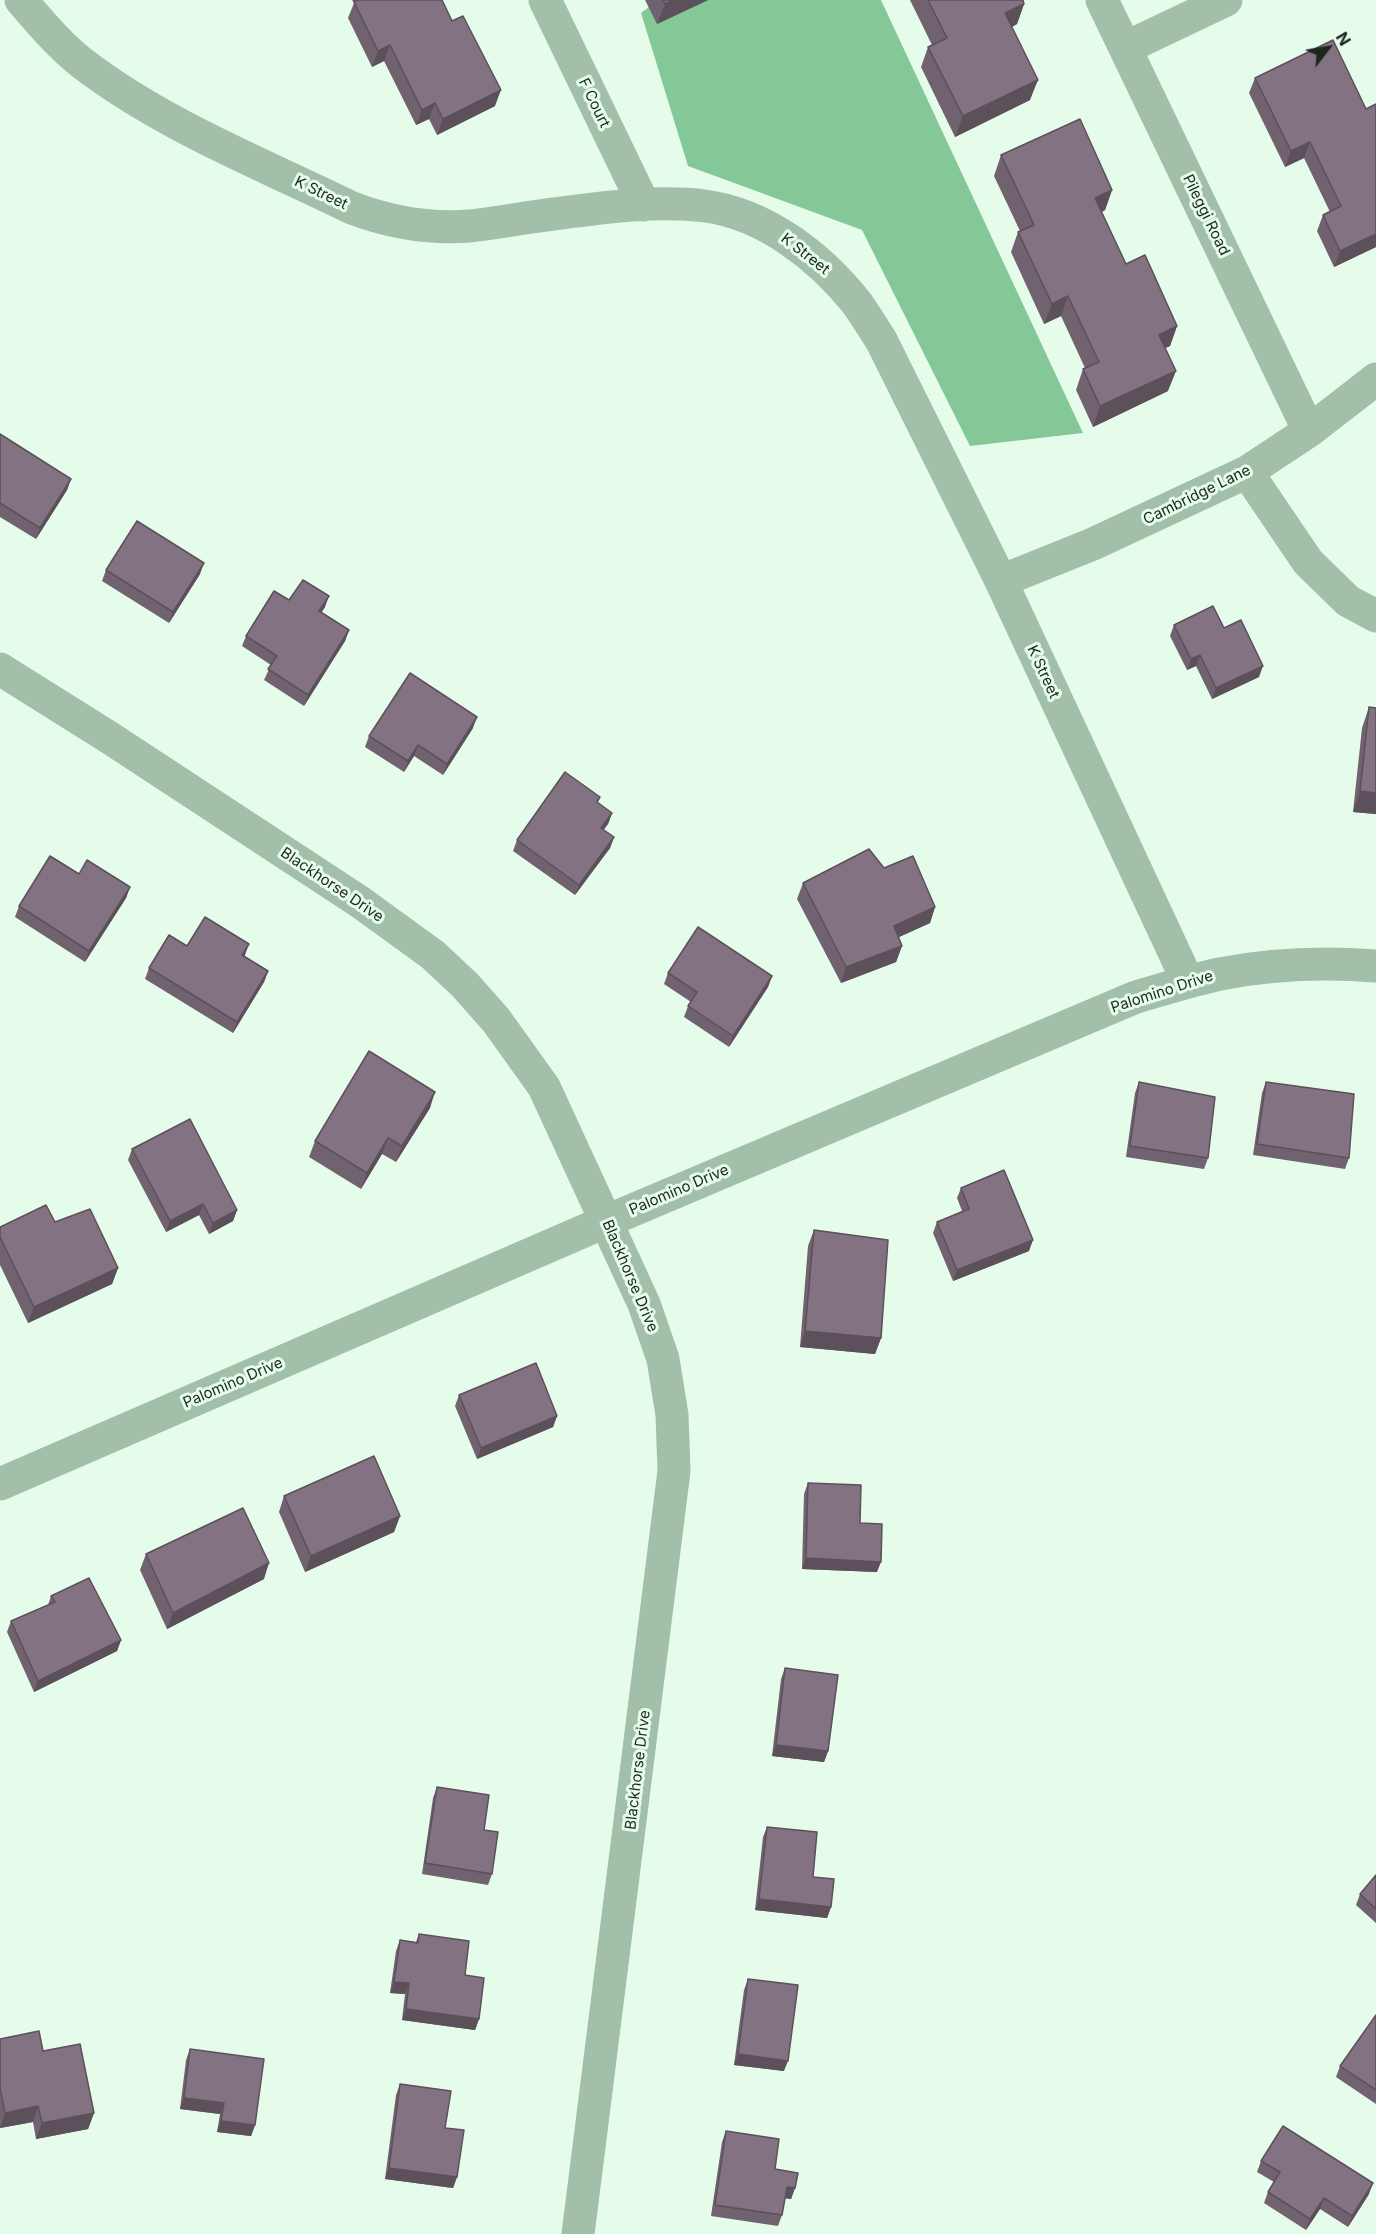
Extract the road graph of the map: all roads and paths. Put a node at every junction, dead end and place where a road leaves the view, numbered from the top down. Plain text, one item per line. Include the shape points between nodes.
1 (21, 0) edge
2 (545, 0) edge
3 (1102, 0) edge
4 (1226, 0) edge
5 (1125, 48) junction
6 (644, 205) junction
7 (1376, 380) edge
8 (1309, 431) junction
9 (1247, 472) junction
10 (1000, 581) junction
11 (1376, 616) edge
12 (0, 669) edge
13 (1376, 966) edge
14 (1188, 982) junction
15 (607, 1221) junction
16 (0, 1484) edge
17 (578, 2234) edge

1 - 6 street, K Street via 81,63 159,114 373,216 410,224 468,226
2 - 6 street, F Court
3 - 5 street, Pileggi Road
4 - 5 street
5 - 8 street, Pileggi Road
6 - 10 street, K Street via 707,206 737,214 782,234 828,271 857,303 881,340
7 - 8 street, Cambridge Lane
8 - 9 street, Cambridge Lane
9 - 10 street, Cambridge Lane via 1093,544
9 - 11 street via 1308,562 1348,601
10 - 14 street, K Street
12 - 15 street, Blackhorse Drive via 360,902 433,955 496,1020 544,1086
13 - 14 street, Palomino Drive via 1275,966
14 - 15 street, Palomino Drive via 1136,997
15 - 16 street, Palomino Drive
15 - 17 street, Blackhorse Drive via 644,1304 663,1359 672,1415 674,1471

